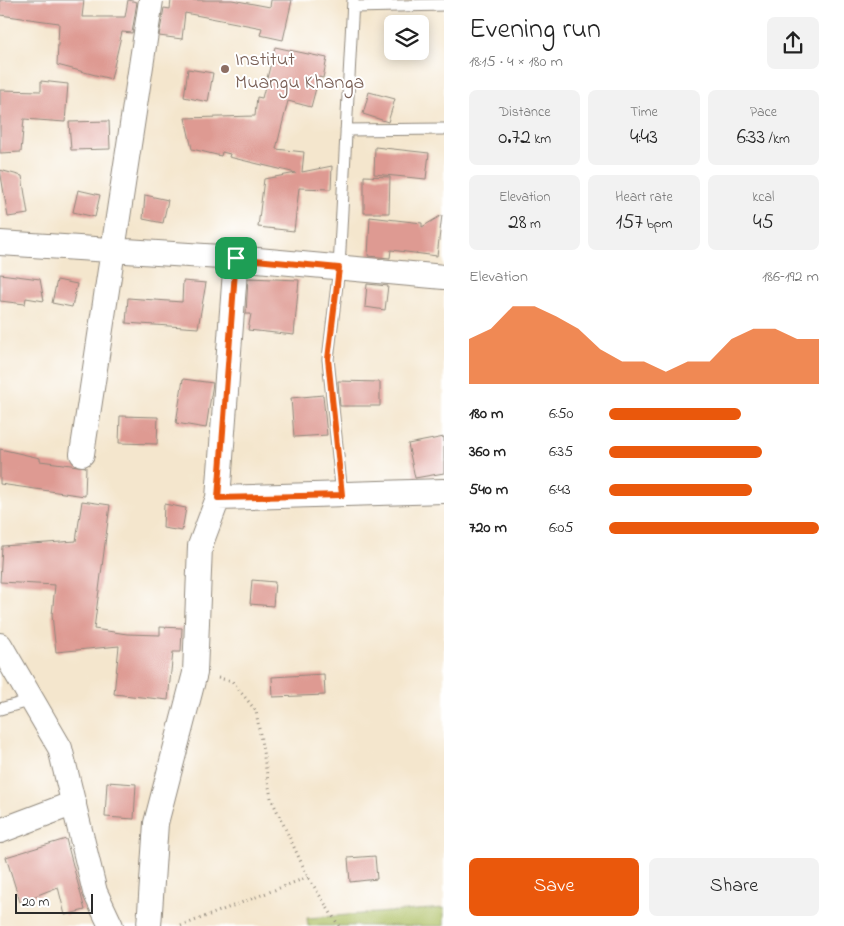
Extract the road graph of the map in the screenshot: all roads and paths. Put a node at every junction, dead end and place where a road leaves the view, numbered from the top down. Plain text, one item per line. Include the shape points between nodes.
1 (151, 0) edge
2 (353, 4) edge
3 (444, 5) edge
4 (346, 130) junction
5 (444, 130) edge
6 (0, 242) edge
7 (114, 250) junction
8 (236, 258) junction
9 (339, 268) junction
10 (444, 277) edge
11 (82, 454) dead end
12 (342, 495) junction
13 (443, 496) edge
14 (218, 498) junction
15 (0, 645) edge
16 (195, 673) junction
17 (32, 700) junction
18 (0, 709) edge
19 (74, 804) junction
20 (0, 831) edge
21 (308, 877) junction
22 (111, 926) edge
23 (149, 926) edge
24 (181, 926) edge
25 (339, 926) edge

1 - 7 street
2 - 3 lane
2 - 4 lane
4 - 5 lane
4 - 9 lane
6 - 7 street
7 - 8 street
7 - 11 street
8 - 9 street
8 - 14 street
9 - 10 street
9 - 12 lane via 328,359
12 - 13 street
12 - 14 street
14 - 16 street via 200,546
15 - 17 street
16 - 21 path via 232,681 256,711 271,798
16 - 23 street via 156,823
17 - 18 lane
17 - 19 street via 60,748
19 - 20 street
19 - 22 street via 95,892
21 - 24 path
21 - 25 path

